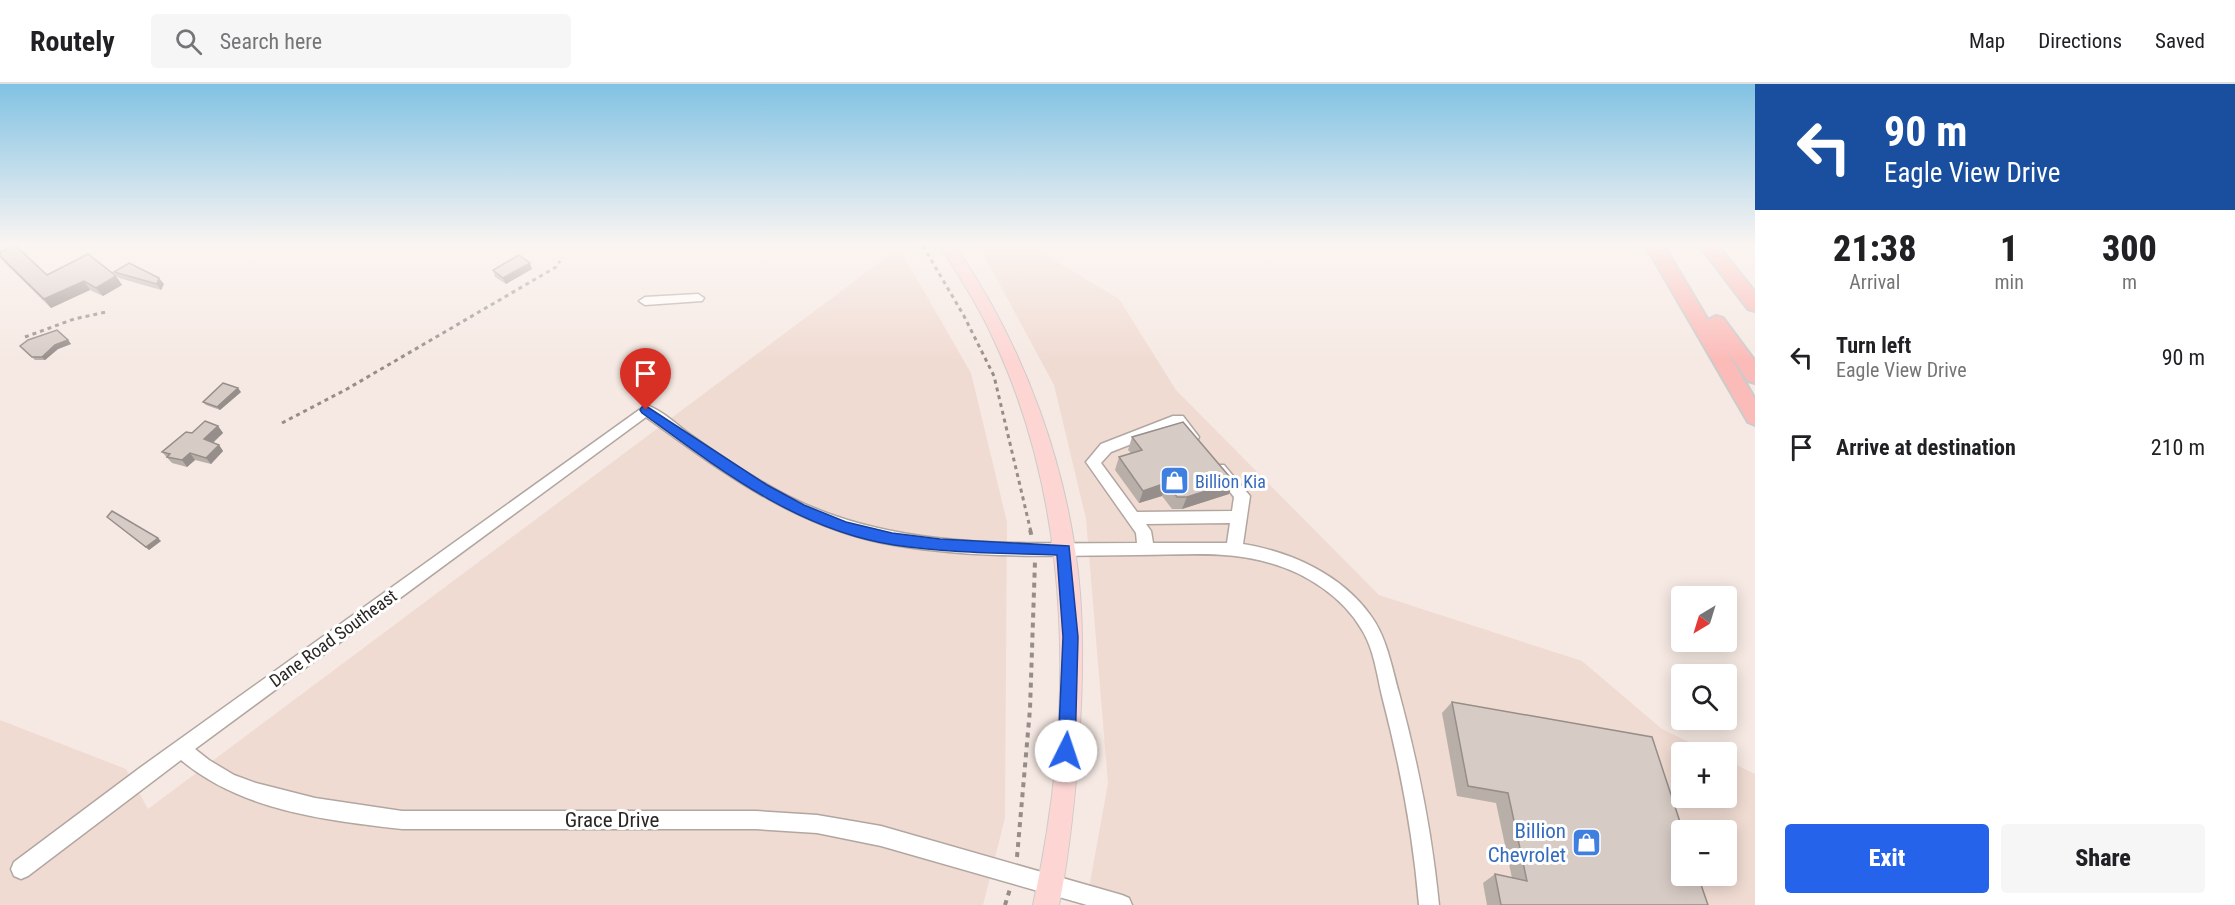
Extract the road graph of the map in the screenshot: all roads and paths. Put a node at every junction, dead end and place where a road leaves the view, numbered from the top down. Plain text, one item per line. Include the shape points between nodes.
1 (526, 284) edge
2 (945, 284) edge
3 (974, 284) edge
4 (1677, 284) edge
5 (1688, 284) edge
6 (1739, 284) edge
7 (1741, 284) edge
8 (698, 298) dead end
9 (645, 300) dead end
10 (1755, 300) edge
11 (1755, 305) edge
12 (106, 312) dead end
13 (25, 337) dead end
14 (1755, 376) edge
15 (1755, 417) edge
16 (282, 423) dead end
17 (1239, 517) junction
18 (1132, 518) junction
19 (1035, 548) junction
20 (1146, 549) junction
21 (1064, 550) junction
22 (1234, 550) junction
23 (181, 749) junction
24 (21, 869) dead end
25 (1015, 873) junction
26 (1051, 883) junction
27 (1005, 905) edge
28 (1046, 905) edge
29 (1122, 905) edge
30 (1429, 905) edge

1 - 16 path
2 - 19 path via 994,376
3 - 21 main road via 1015,366 1032,411
4 - 15 highway
5 - 14 highway
6 - 11 highway
7 - 10 highway
8 - 9 street
12 - 13 path
17 - 18 street
17 - 18 street via 1242,496 1178,420 1106,448 1093,462
17 - 22 street
18 - 20 street via 1143,531
19 - 21 street
19 - 23 street, Dane Road Southeast via 892,539 844,527 799,509 731,471 646,410
19 - 25 path via 1027,766
20 - 21 street
20 - 22 street
21 - 26 main road via 1070,693
22 - 30 street via 1273,557 1324,580 1368,626 1400,731 1425,848
23 - 24 street, Dane Road Southeast
23 - 25 street, Grace Drive via 213,774 258,792 355,815 402,820 799,822 880,836
25 - 26 street, Grace Drive
25 - 27 path
26 - 28 main road
26 - 29 street, Grace Drive

